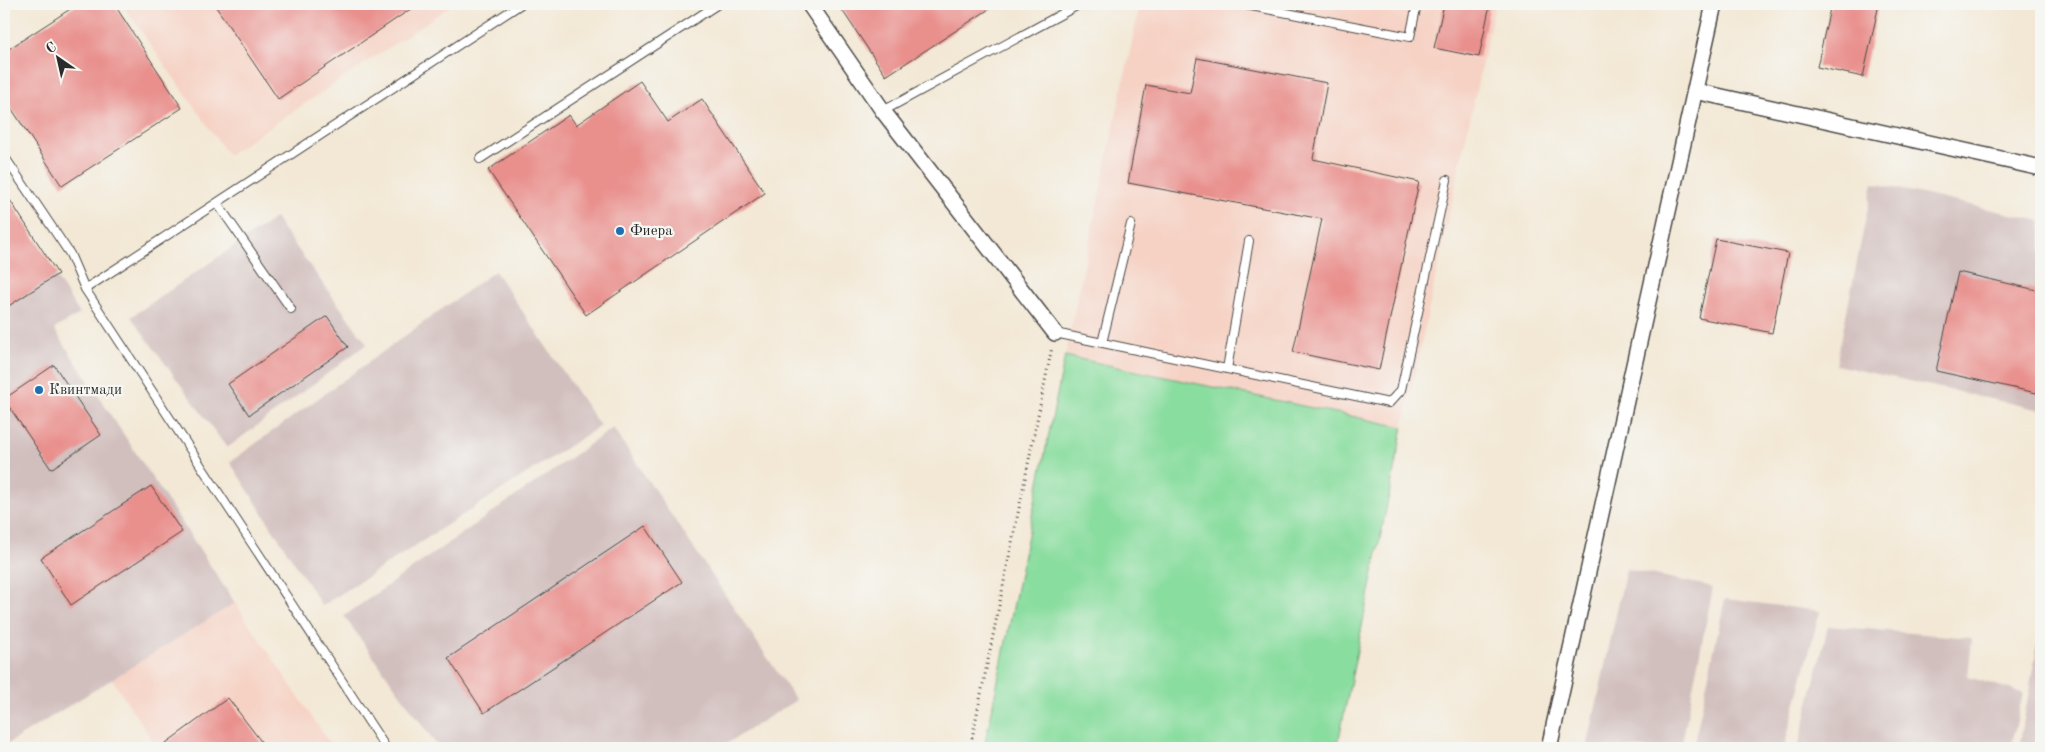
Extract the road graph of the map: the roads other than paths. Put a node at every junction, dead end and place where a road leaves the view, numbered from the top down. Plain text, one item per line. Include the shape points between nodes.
1 (521, 4) edge
2 (718, 4) edge
3 (809, 4) edge
4 (1080, 4) edge
5 (1241, 4) edge
6 (1417, 4) edge
7 (1714, 4) edge
8 (1694, 91) junction
9 (883, 111) junction
10 (4, 156) edge
11 (480, 159) dead end
12 (2041, 168) edge
13 (1447, 180) dead end
14 (217, 203) junction
15 (1131, 224) dead end
16 (1250, 241) dead end
17 (85, 289) junction
18 (291, 309) dead end
19 (1055, 333) joint
20 (1102, 343) junction
21 (1227, 369) junction
22 (386, 748) edge
23 (1549, 748) edge

1 - 14 lane
2 - 11 lane
3 - 9 street
4 - 9 lane
5 - 6 lane via 1410,37
7 - 8 street
8 - 12 street
8 - 23 street
9 - 19 street
10 - 17 lane via 70,254
13 - 21 lane via 1401,390 1390,403
14 - 17 lane
14 - 18 lane
15 - 20 lane
16 - 21 lane
17 - 22 lane
19 - 20 lane
20 - 21 lane

